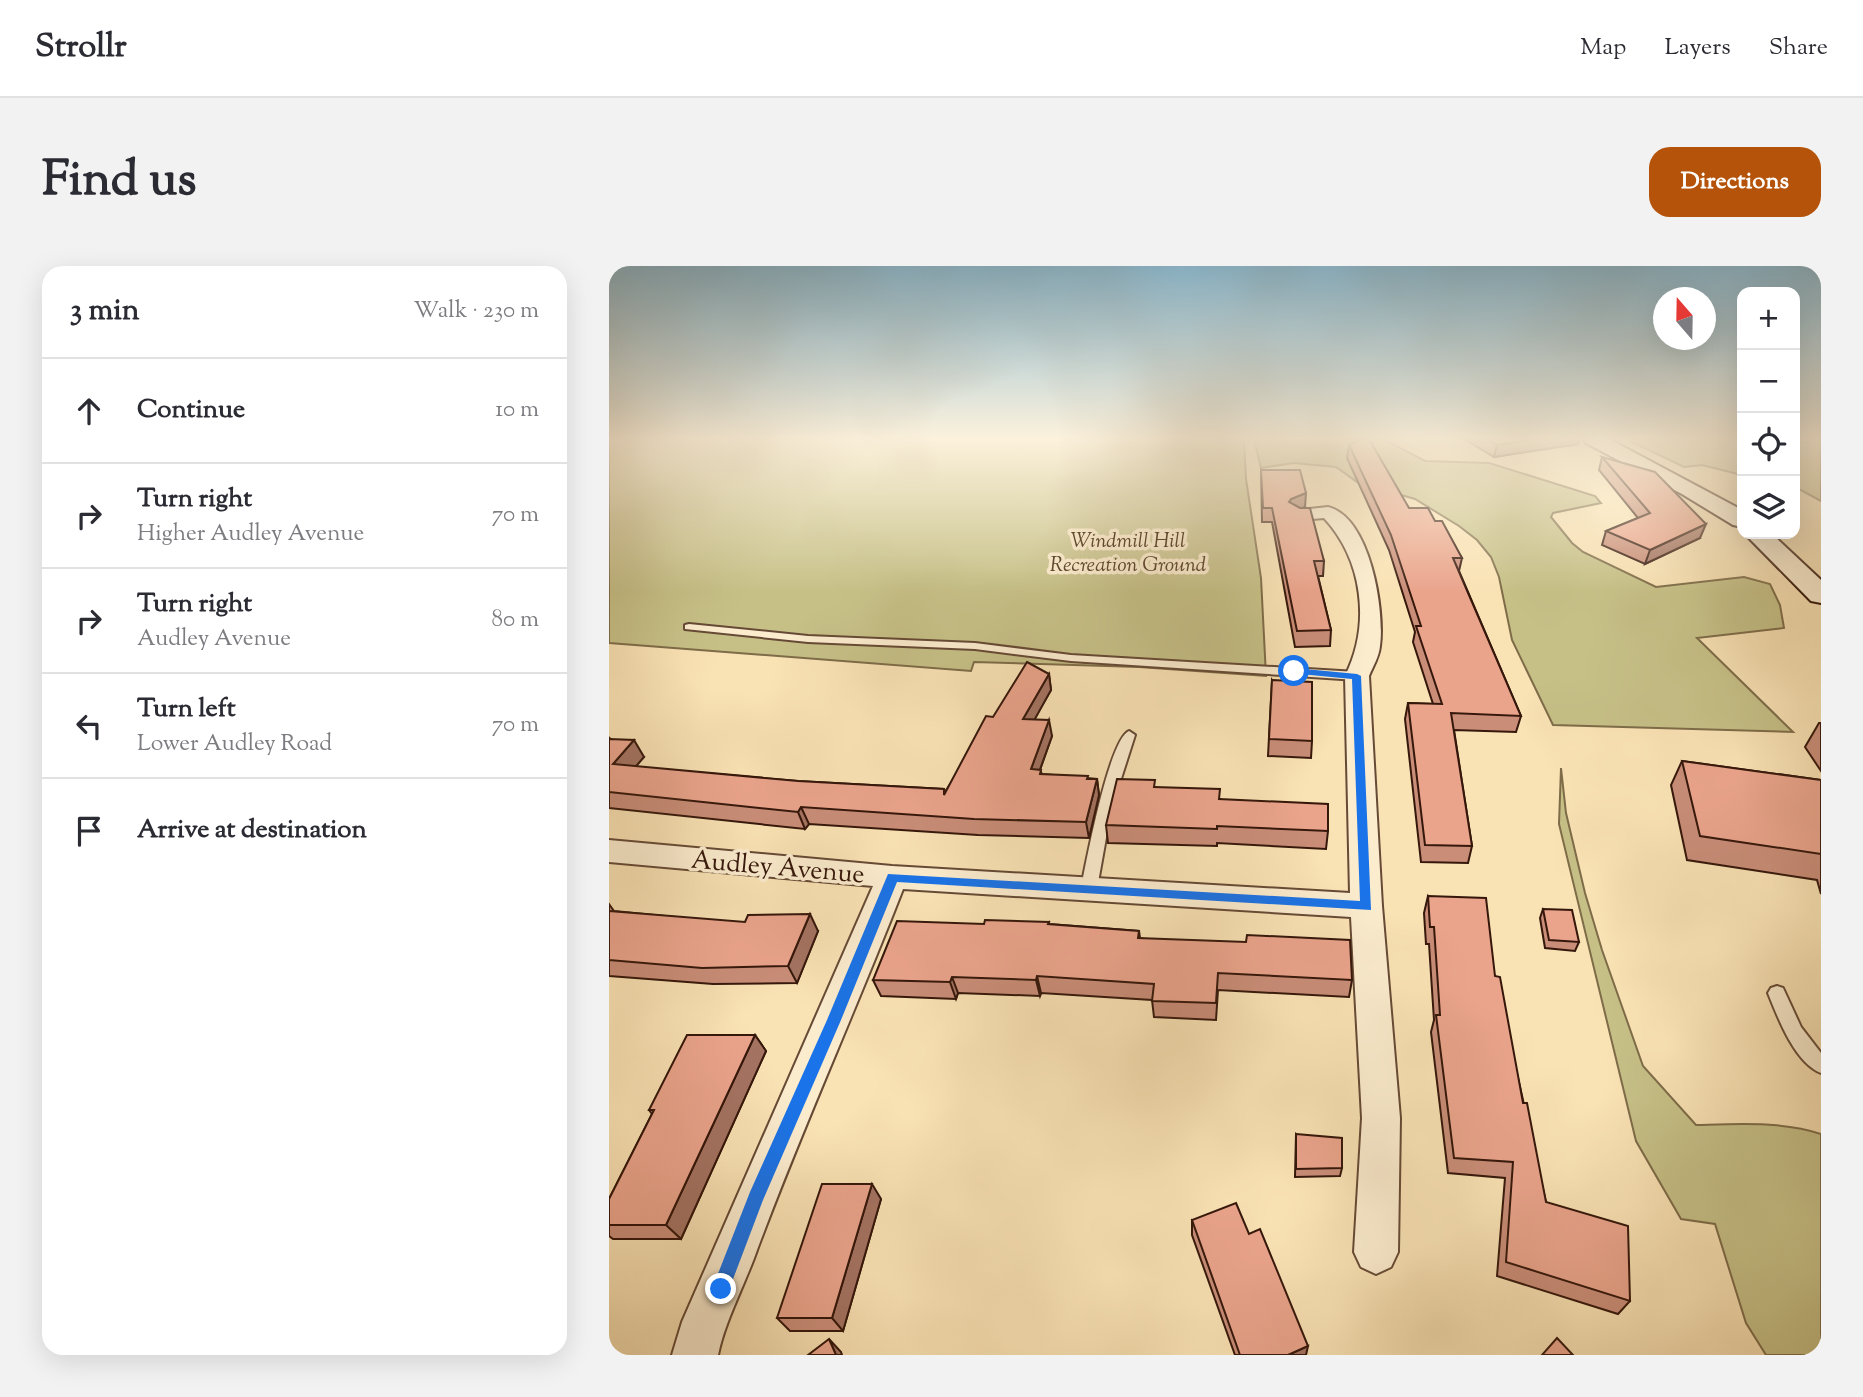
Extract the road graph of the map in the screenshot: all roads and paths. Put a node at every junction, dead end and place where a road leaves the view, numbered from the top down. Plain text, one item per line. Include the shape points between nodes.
1 (1691, 490) edge
2 (1300, 514) edge
3 (1737, 517) edge
4 (1763, 539) edge
5 (1821, 595) edge
6 (689, 627) dead end
7 (1357, 676) junction
8 (1129, 736) dead end
9 (609, 851) edge
10 (893, 877) junction
11 (1089, 888) junction
12 (1366, 906) junction
13 (1777, 993) dead end
14 (1821, 1065) edge
15 (1376, 1252) dead end
16 (695, 1355) edge

1 - 3 street
2 - 7 street via 1328,512 1355,545 1370,613 1369,647
4 - 5 street
6 - 7 lane
7 - 12 street
8 - 11 lane via 1098,828
9 - 10 street, Audley Avenue
10 - 11 street, Audley Avenue
10 - 16 street via 698,1338
11 - 12 street, Audley Avenue
12 - 15 street via 1381,1118
13 - 14 lane via 1791,1028

